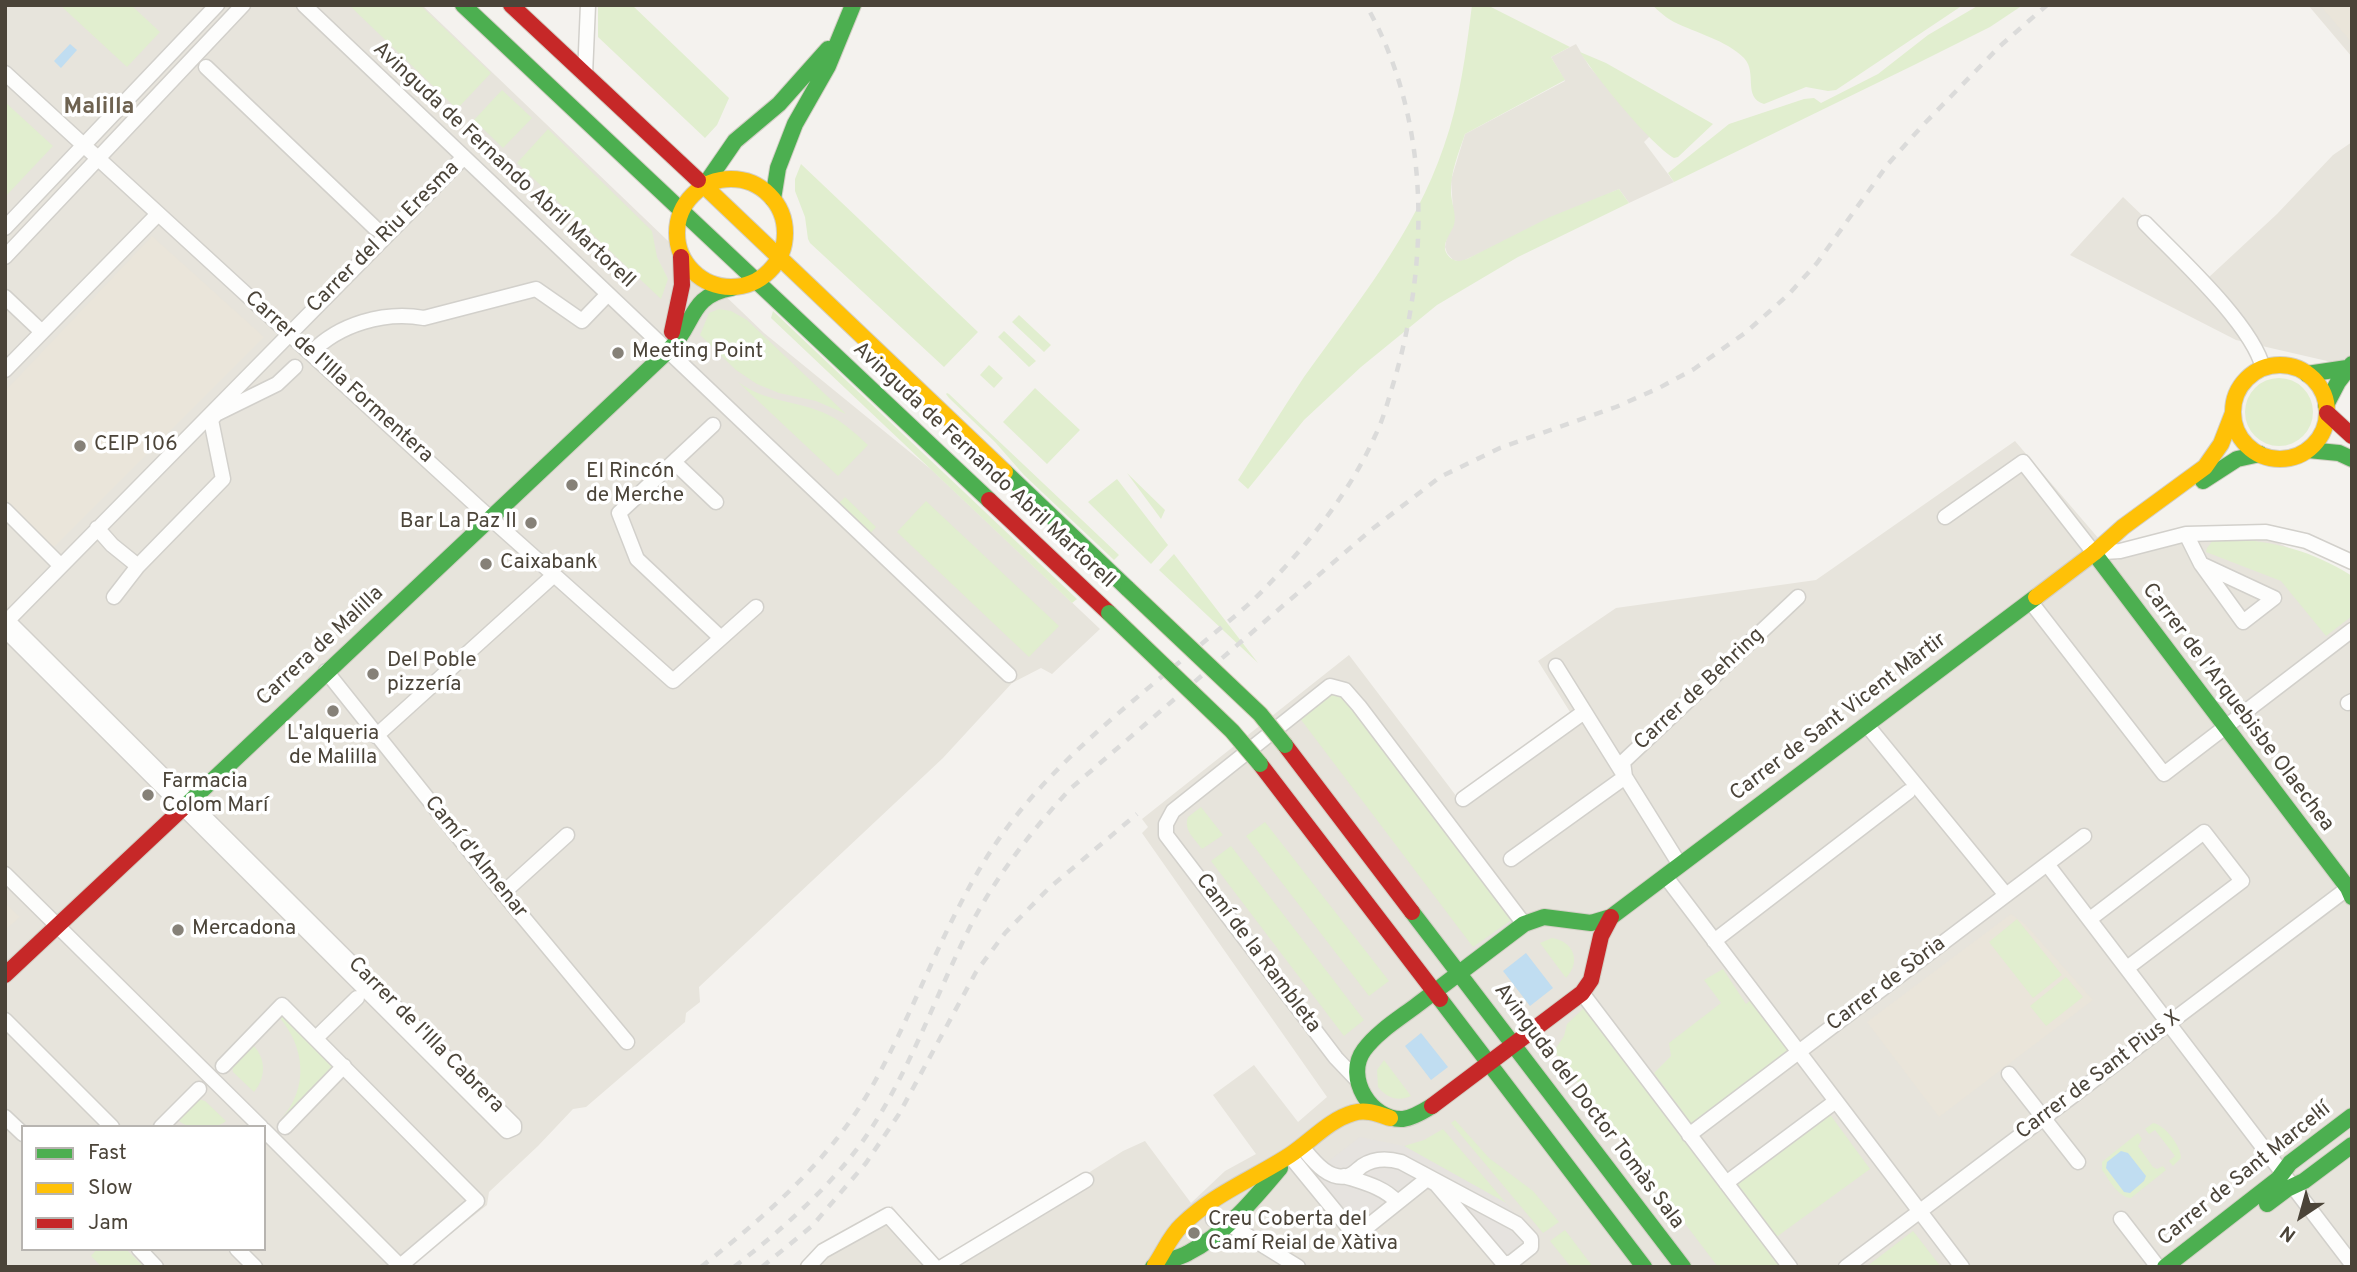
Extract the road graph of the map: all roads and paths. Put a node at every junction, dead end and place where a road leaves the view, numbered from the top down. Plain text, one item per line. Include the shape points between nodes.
1 (217, 5) edge
2 (243, 5) edge
3 (304, 5) edge
4 (463, 5) edge
5 (511, 5) edge
6 (587, 5) edge
7 (853, 5) edge
8 (837, 40) junction
9 (206, 67) dead end
10 (5, 73) edge
11 (585, 75) junction
12 (85, 146) junction
13 (464, 157) junction
14 (99, 159) junction
15 (704, 186) junction
16 (773, 199) junction
17 (681, 211) junction
18 (158, 214) junction
19 (2145, 223) dead end
20 (5, 228) edge
21 (375, 228) dead end
22 (680, 252) junction
23 (5, 257) edge
24 (780, 257) junction
25 (756, 281) junction
26 (732, 288) junction
27 (608, 294) junction
28 (5, 297) edge
29 (42, 332) junction
30 (289, 333) junction
31 (667, 351) junction
32 (310, 353) junction
33 (2349, 366) edge
34 (295, 367) dead end
35 (2263, 368) junction
36 (5, 370) edge
37 (2307, 374) junction
38 (2327, 409) junction
39 (2233, 413) junction
40 (713, 425) dead end
41 (2352, 436) edge
42 (2308, 450) junction
43 (2260, 454) junction
44 (2352, 459) edge
45 (674, 462) junction
46 (716, 502) dead end
47 (5, 510) edge
48 (1945, 517) dead end
49 (491, 518) junction
50 (97, 528) junction
51 (2186, 534) junction
52 (2099, 553) junction
53 (2352, 562) edge
54 (2201, 564) junction
55 (60, 565) junction
56 (138, 566) junction
57 (554, 575) junction
58 (114, 597) dead end
59 (1798, 597) dead end
60 (2030, 601) junction
61 (756, 607) dead end
62 (6, 623) edge
63 (2352, 631) edge
64 (722, 638) junction
65 (1556, 666) dead end
66 (326, 671) junction
67 (1009, 674) dead end
68 (1584, 712) junction
69 (1866, 724) junction
70 (2225, 727) junction
71 (376, 736) junction
72 (1625, 777) junction
73 (1908, 792) dead end
74 (1463, 799) dead end
75 (187, 805) junction
76 (567, 835) dead end
77 (2084, 836) dead end
78 (1511, 859) dead end
79 (2047, 864) junction
80 (1680, 865) junction
81 (5, 874) edge
82 (1666, 877) junction
83 (2351, 890) edge
84 (503, 893) junction
85 (2006, 895) junction
86 (1544, 917) junction
87 (1611, 917) junction
88 (2090, 919) junction
89 (1524, 924) junction
90 (57, 927) junction
91 (1714, 941) junction
92 (2127, 968) junction
93 (1459, 973) junction
94 (5, 975) edge
95 (1583, 992) junction
96 (1434, 993) junction
97 (357, 998) dead end
98 (5, 1020) edge
99 (2169, 1023) junction
100 (316, 1038) junction
101 (627, 1042) dead end
102 (1515, 1045) junction
103 (1799, 1052) junction
104 (1490, 1065) junction
105 (223, 1066) dead end
106 (344, 1066) junction
107 (2010, 1074) dead end
108 (1357, 1080) junction
109 (199, 1089) dead end
110 (1836, 1101) junction
111 (2352, 1116) edge
112 (5, 1117) edge
113 (1342, 1118) junction
114 (1390, 1118) junction
115 (2043, 1118) junction
116 (110, 1125) edge
117 (163, 1125) edge
118 (258, 1125) edge
119 (285, 1128) dead end
120 (21, 1133) edge
121 (266, 1133) edge
122 (1689, 1135) junction
123 (2352, 1145) edge
124 (1296, 1151) junction
125 (2078, 1162) dead end
126 (2283, 1172) junction
127 (1344, 1176) junction
128 (1086, 1180) dead end
129 (1726, 1183) junction
130 (2293, 1186) junction
131 (1398, 1202) junction
132 (1920, 1212) junction
133 (1193, 1215) junction
134 (2122, 1219) dead end
135 (1217, 1226) junction
136 (1175, 1231) junction
137 (1192, 1250) junction
138 (141, 1251) edge
139 (239, 1251) edge
140 (2352, 1264) edge
141 (1154, 1266) edge
142 (156, 1267) edge
143 (255, 1267) edge
144 (399, 1267) edge
145 (808, 1267) edge
146 (935, 1267) edge
147 (942, 1267) edge
148 (1297, 1267) edge
149 (1644, 1267) edge
150 (1683, 1267) edge
151 (1790, 1267) edge
152 (1846, 1267) edge
153 (1962, 1267) edge
154 (2158, 1267) edge
155 (2165, 1267) edge
156 (2184, 1267) edge

1 - 12 street
2 - 14 street
3 - 13 street, Avinguda de Fernando Abril Martorell
4 - 17 main road, Avinguda de Fernando Abril Martorell
5 - 11 main road, Avinguda de Fernando Abril Martorell
6 - 11 street
7 - 8 main road
8 - 15 main road via 779,104 736,141
8 - 16 main road via 790,135
9 - 21 street
10 - 12 street, Carrer de l'Illa Formentera
11 - 15 main road, Avinguda de Fernando Abril Martorell
12 - 14 street, Carrer de l'Illa Formentera
12 - 20 street
13 - 27 street, Avinguda de Fernando Abril Martorell
13 - 30 street, Carrer del Riu Eresma
14 - 18 street, Carrer de l'Illa Formentera
14 - 23 street
15 - 16 main road via 741,180
15 - 17 main road
15 - 24 main road, Avinguda de Fernando Abril Martorell
16 - 24 main road via 785,231
17 - 22 main road
17 - 25 main road, Avinguda de Fernando Abril Martorell
18 - 29 street
18 - 30 street, Carrer de l'Illa Formentera
19 - 35 street via 2228,310 2260,355
22 - 26 main road via 703,279
22 - 31 main road via 684,287
24 - 25 main road
24 - 93 main road, Avinguda de Fernando Abril Martorell, bridge via 1260,714
25 - 26 main road, Carrera de Malilla
25 - 96 main road, Avinguda de Fernando Abril Martorell, bridge via 1232,731
26 - 31 main road, Carrera de Malilla via 707,294
27 - 31 street, Avinguda de Fernando Abril Martorell
27 - 32 street via 582,321 536,289 424,318 372,318 324,339
28 - 29 street
29 - 36 street
30 - 32 street, Carrer de l'Illa Formentera
30 - 50 street, Carrer del Riu Eresma
31 - 49 main road, Carrera de Malilla
31 - 67 street, Avinguda de Fernando Abril Martorell
32 - 49 street, Carrer de l'Illa Formentera
33 - 37 main road
33 - 38 main road
34 - 56 street via 277,384 216,414 211,421 223,480
35 - 37 main road via 2286,366
35 - 39 main road via 2244,383
37 - 38 main road via 2320,387
38 - 41 main road
38 - 42 main road via 2324,430
39 - 43 main road via 2241,437
39 - 52 main road, Carrer de Sant Vicent Màrtir via 2221,444 2205,467 2123,527
40 - 45 street
42 - 43 main road via 2284,459
42 - 44 main road
43 - 52 main road, Carrer de Sant Vicent Màrtir via 2225,465
45 - 46 street
45 - 64 street via 619,513 637,559
47 - 55 street
48 - 52 street via 2022,462
49 - 57 street, Carrer de l'Illa Formentera
49 - 66 main road, Carrera de Malilla
50 - 55 street, Carrer del Riu Eresma
50 - 56 street
51 - 52 street
51 - 53 street via 2266,532 2306,541
51 - 54 street
52 - 60 main road, Carrer de Sant Vicent Màrtir
52 - 70 main road, Carrer de l'Arquebisbe Olaechea
54 - 54 street via 2243,622 2274,598 2250,587
55 - 62 street, Carrer del Riu Eresma
56 - 58 street
57 - 64 street, Carrer de l'Illa Formentera via 673,681
57 - 71 street
59 - 72 street, Carrer de Behring via 1623,762
60 - 69 main road, Carrer de Sant Vicent Màrtir
60 - 70 street via 2164,774
61 - 64 street
62 - 75 street, Carrer de l'Illa Cabrera
63 - 70 street
65 - 68 street
66 - 71 street, Camí d'Almenar
66 - 75 main road, Carrera de Malilla
68 - 72 street
68 - 74 street
69 - 80 main road, Carrer de Sant Vicent Màrtir
69 - 85 street
70 - 83 main road, Carrer de l'Arquebisbe Olaechea
71 - 84 street, Camí d'Almenar
72 - 78 street, Carrer de Behring
72 - 80 street
73 - 91 street
75 - 75 street, Carrer de l'Illa Cabrera via 507,1131 514,1128 514,1125
75 - 90 main road, Carrera de Malilla
76 - 84 street
77 - 79 street, Carrer de Sòria
79 - 85 street, Carrer de Sòria
79 - 88 street
80 - 82 main road, Carrer de Sant Vicent Màrtir
81 - 90 street
82 - 87 main road, Carrer de Sant Vicent Màrtir
82 - 91 street
83 - 99 street, Carrer de Sant Pius X
84 - 101 street, Camí d'Almenar
85 - 103 street, Carrer de Sòria
86 - 87 main road, Carrer de Sant Vicent Màrtir via 1591,923
86 - 89 main road, Carrer de Sant Vicent Màrtir
86 - 95 main road via 1583,937 1588,957
87 - 95 main road
88 - 92 street
88 - 92 street via 2204,832 2242,881
89 - 93 main road, Carrer de Sant Vicent Màrtir
89 - 108 street, Camí de la Rambleta via 1345,690 1330,686 1173,811 1166,835
90 - 94 main road, Carrera de Malilla
90 - 118 street
91 - 103 street
92 - 99 street
93 - 96 main road, Carrer de Sant Vicent Màrtir
93 - 102 main road, Avinguda del Doctor Tomàs Sala
95 - 102 main road
95 - 122 street
96 - 104 main road, Avinguda de Fernando Abril Martorell
96 - 108 main road, Carrer de Sant Vicent Màrtir via 1365,1048
97 - 100 street
98 - 116 street
99 - 115 street, Carrer de Sant Pius X
99 - 126 street
100 - 105 street via 282,1005
100 - 106 street
102 - 104 main road
102 - 150 main road, Avinguda del Doctor Tomàs Sala
103 - 110 street
103 - 122 street, Carrer de Sòria
104 - 114 main road via 1416,1116
104 - 149 main road
106 - 119 street
106 - 144 street via 477,1201
107 - 115 street
108 - 113 main road, Carrer de Sant Vicent Màrtir
108 - 114 main road via 1369,1102
109 - 117 street
110 - 129 street
110 - 132 street
111 - 126 main road, Carrer de Sant Marcel·lí
112 - 120 street
113 - 114 main road via 1365,1111
113 - 124 main road
115 - 125 street
115 - 132 street, Carrer de Sant Pius X
121 - 144 street
122 - 129 street
123 - 130 main road, Carrer de Sant Marcel·lí
124 - 127 street via 1322,1169
124 - 131 street via 1352,1231 1362,1231
124 - 133 main road
124 - 135 main road via 1268,1183
126 - 130 street
126 - 155 main road, Carrer de Sant Marcel·lí
127 - 131 street via 1376,1187
127 - 131 street via 1369,1162 1401,1162 1517,1224 1531,1239 1531,1247 1504,1264 1432,1180 1424,1180
128 - 147 street
129 - 151 street
130 - 140 street
130 - 156 main road, Carrer de Sant Marcel·lí
132 - 152 street, Carrer de Sant Pius X
132 - 153 street
133 - 135 main road via 1205,1215
133 - 136 main road
134 - 154 street
135 - 137 main road
135 - 148 street
136 - 137 main road via 1175,1247
136 - 141 main road
137 - 141 main road
138 - 142 street
139 - 143 street
145 - 146 street via 823,1251 888,1214

